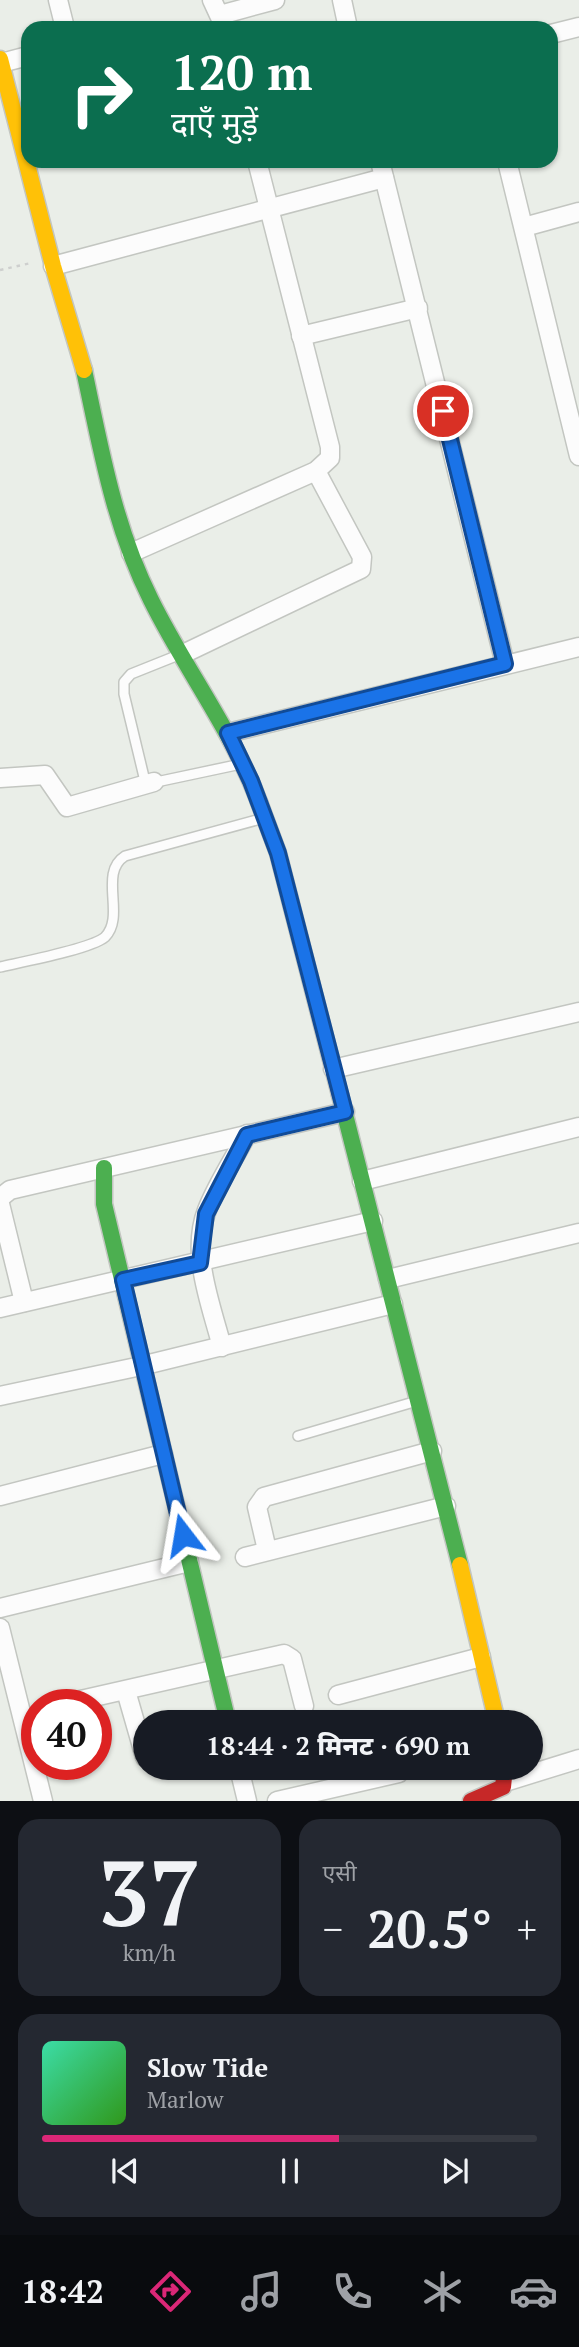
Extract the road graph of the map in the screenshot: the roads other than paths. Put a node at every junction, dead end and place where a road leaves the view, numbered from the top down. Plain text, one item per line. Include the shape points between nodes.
1 (58, 0) edge
2 (275, 0) edge
3 (342, 0) edge
4 (219, 14) edge
5 (63, 21) edge
6 (346, 21) edge
7 (579, 27) edge
8 (558, 32) edge
9 (21, 57) edge
10 (1, 61) edge
11 (4, 84) edge
12 (21, 147) edge
13 (27, 168) edge
14 (259, 168) edge
15 (509, 168) edge
16 (382, 170) edge
17 (268, 208) junction
18 (579, 212) edge
19 (524, 227) junction
20 (52, 262) junction
21 (418, 308) junction
22 (301, 335) junction
23 (579, 374) edge
24 (561, 378) junction
25 (579, 456) edge
26 (316, 471) junction
27 (131, 554) junction
28 (579, 648) edge
29 (183, 654) junction
30 (505, 664) junction
31 (228, 733) junction
32 (243, 764) junction
33 (0, 778) edge
34 (154, 782) junction
35 (265, 817) junction
36 (0, 967) edge
37 (579, 1012) edge
38 (333, 1069) junction
39 (345, 1112) junction
40 (579, 1127) edge
41 (247, 1135) junction
42 (104, 1168) junction
43 (362, 1181) junction
44 (0, 1198) edge
45 (0, 1204) edge
46 (373, 1221) junction
47 (579, 1233) edge
48 (200, 1263) junction
49 (388, 1279) junction
50 (123, 1280) junction
51 (24, 1302) junction
52 (393, 1304) junction
53 (0, 1308) edge
54 (222, 1347) junction
55 (141, 1366) junction
56 (0, 1396) edge
57 (419, 1401) junction
58 (298, 1436) dead end
59 (432, 1451) junction
60 (163, 1454) junction
61 (0, 1496) edge
62 (446, 1506) junction
63 (267, 1550) junction
64 (245, 1557) dead end
65 (189, 1562) junction
66 (0, 1608) edge
67 (0, 1628) edge
68 (481, 1657) junction
69 (216, 1671) junction
70 (21, 1691) edge
71 (127, 1691) junction
72 (112, 1694) edge
73 (338, 1695) dead end
74 (304, 1706) dead end
75 (225, 1710) edge
76 (494, 1710) edge
77 (133, 1713) edge
78 (579, 1759) edge
79 (543, 1767) edge
80 (39, 1780) edge
81 (242, 1780) edge
82 (369, 1780) edge
83 (503, 1780) edge
84 (43, 1801) edge
85 (247, 1801) edge
86 (277, 1801) edge
87 (471, 1801) edge

1 - 5 street
2 - 4 street
3 - 6 street
7 - 8 street
9 - 10 street
10 - 11 street
11 - 12 street
13 - 20 street
14 - 17 street
15 - 19 street
16 - 17 street
16 - 21 street
17 - 20 street
17 - 22 street
18 - 19 street
19 - 24 street
20 - 27 street via 78,345 116,518
21 - 22 street
21 - 30 street
22 - 26 street via 331,454
23 - 24 street
24 - 25 street
26 - 27 street
26 - 29 street via 362,556 360,569
27 - 29 street
28 - 30 street
29 - 31 street
29 - 34 lane via 131,674 123,687 142,773
30 - 31 street
31 - 32 street
32 - 34 lane
32 - 35 street
33 - 34 street via 45,775 67,807
35 - 36 lane via 125,856 114,871 112,922 106,935 92,943
35 - 38 street
37 - 38 street
38 - 39 street
39 - 41 street
39 - 43 street
40 - 43 street
41 - 42 street
41 - 48 street via 206,1214
42 - 44 street via 10,1190
42 - 50 street via 104,1204
43 - 46 street
45 - 51 street
46 - 48 street
46 - 49 street
47 - 49 street
48 - 50 street
48 - 54 street
49 - 52 street
50 - 51 street
50 - 55 street
51 - 53 street
52 - 54 street
52 - 57 street
54 - 55 street
55 - 56 street
55 - 60 street
57 - 58 lane
57 - 59 street
59 - 62 street
59 - 63 street via 264,1497 257,1507
60 - 61 street
60 - 65 street
62 - 63 street
62 - 68 street
63 - 64 street
65 - 66 street
65 - 69 street
67 - 70 street
68 - 73 street
68 - 76 street
69 - 71 street
69 - 74 street via 284,1654 292,1659
69 - 75 street
71 - 72 street
71 - 77 street
78 - 79 street
80 - 84 street
81 - 85 street
82 - 86 street
83 - 87 street via 499,1790

